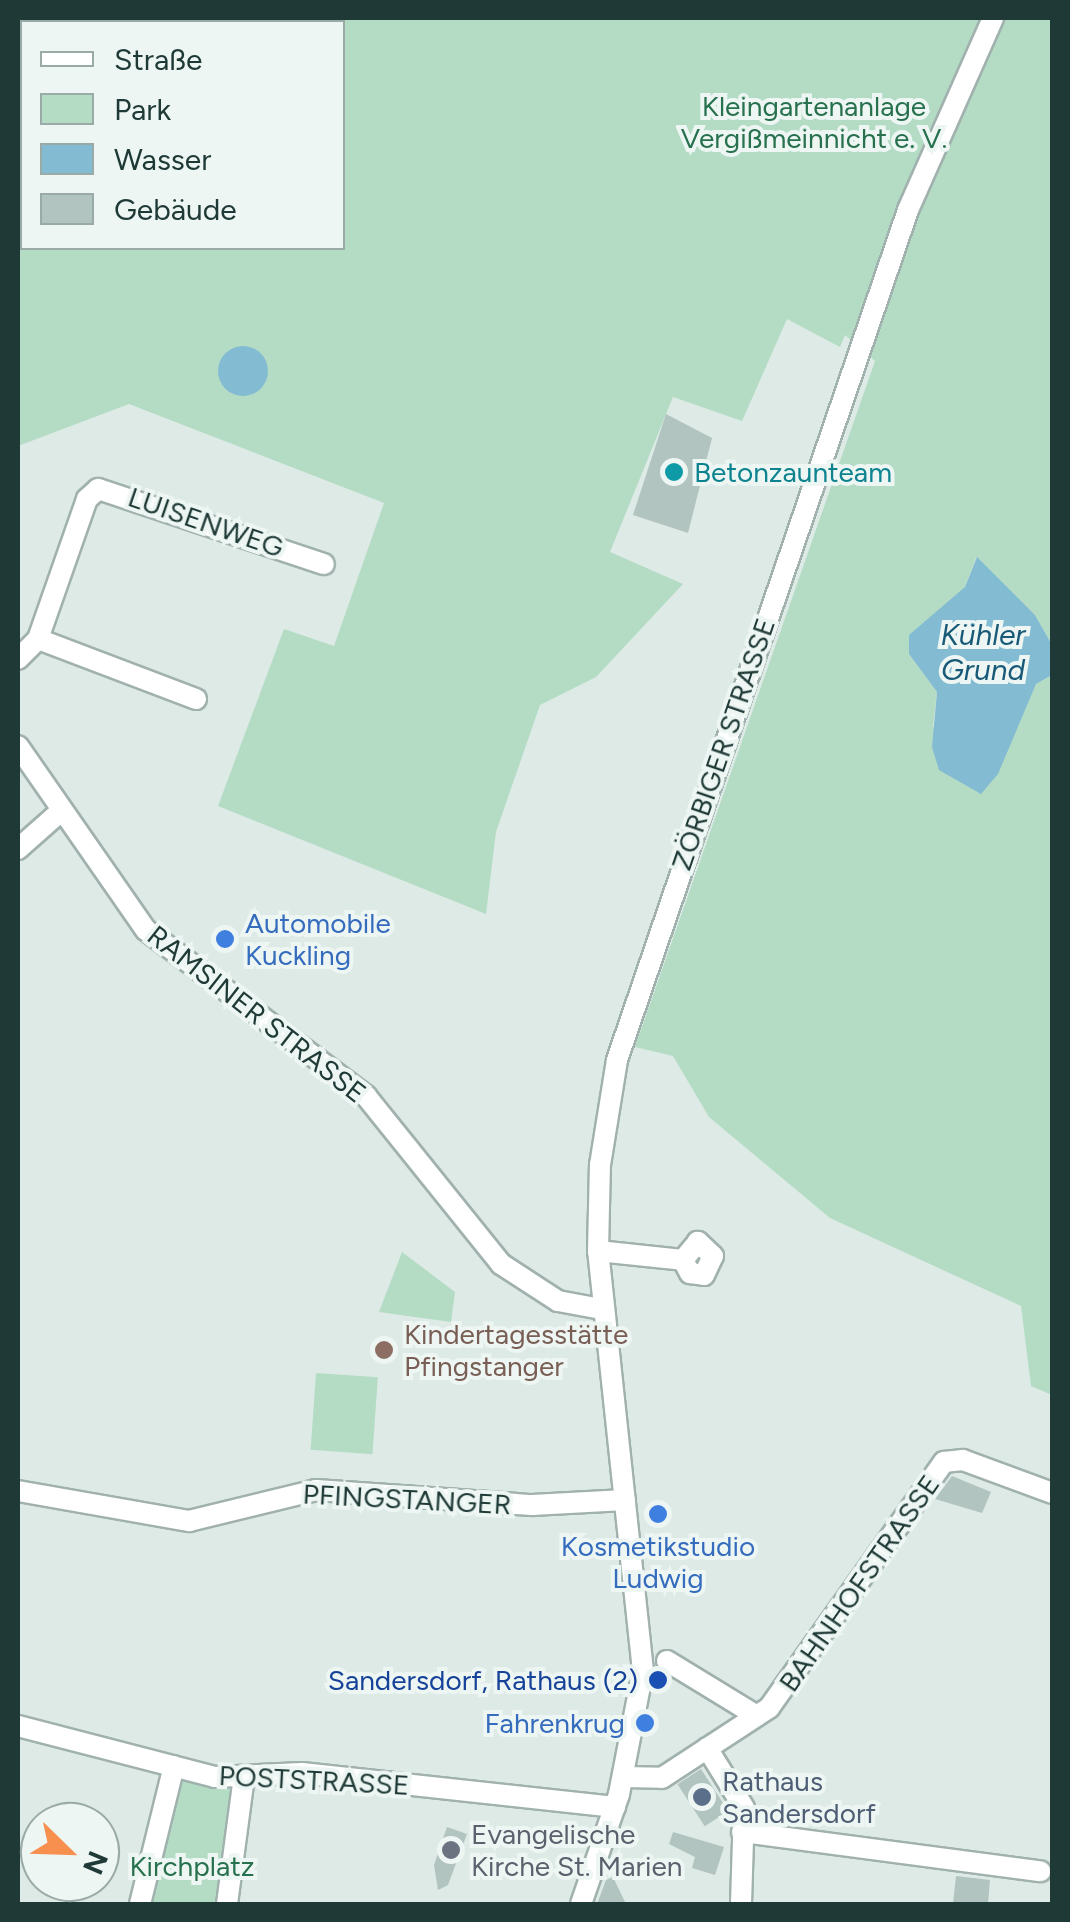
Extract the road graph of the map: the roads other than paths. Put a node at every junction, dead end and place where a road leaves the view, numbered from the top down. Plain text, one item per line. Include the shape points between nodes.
1 (993, 18) edge
2 (324, 564) dead end
3 (38, 639) junction
4 (18, 659) edge
5 (196, 699) dead end
6 (18, 746) edge
7 (60, 811) junction
8 (18, 849) edge
9 (598, 1250) junction
10 (683, 1260) dead end
11 (601, 1309) junction
12 (18, 1492) edge
13 (1052, 1493) edge
14 (625, 1500) junction
15 (667, 1661) dead end
16 (757, 1716) junction
17 (18, 1726) edge
18 (706, 1748) junction
19 (174, 1766) junction
20 (244, 1777) junction
21 (622, 1778) junction
22 (615, 1807) junction
23 (742, 1832) junction
24 (1040, 1871) dead end
25 (140, 1904) edge
26 (227, 1904) edge
27 (581, 1904) edge
28 (741, 1904) edge

1 - 9 street, ZÖRBIGER STRASSE via 914,194 630,1015 604,1134
2 - 3 street, LUISENWEG via 98,489 87,498
3 - 4 street, LUISENWEG
3 - 5 street
6 - 7 street, RAMSINER STRASSE
7 - 8 street
7 - 11 street, RAMSINER STRASSE via 146,930 366,1096 501,1264 558,1301
9 - 10 street
9 - 11 street, ZÖRBIGER STRASSE
11 - 14 street, ZÖRBIGER STRASSE
12 - 14 street, PFINGSTANGER via 189,1521 304,1490 532,1506
13 - 16 street, BAHNHOFSTRASSE via 963,1460 944,1462 778,1698
14 - 21 street, ZÖRBIGER STRASSE via 643,1656
15 - 16 street
16 - 18 street, BAHNHOFSTRASSE
17 - 19 street, POSTSTRASSE
18 - 21 street, BAHNHOFSTRASSE via 654,1780
18 - 23 street via 744,1808
19 - 20 street, POSTSTRASSE
19 - 25 street
20 - 22 street, POSTSTRASSE via 302,1774
20 - 26 street
21 - 22 street, ZÖRBIGER STRASSE
22 - 27 street, ZÖRBIGER STRASSE
23 - 24 street
23 - 28 street

